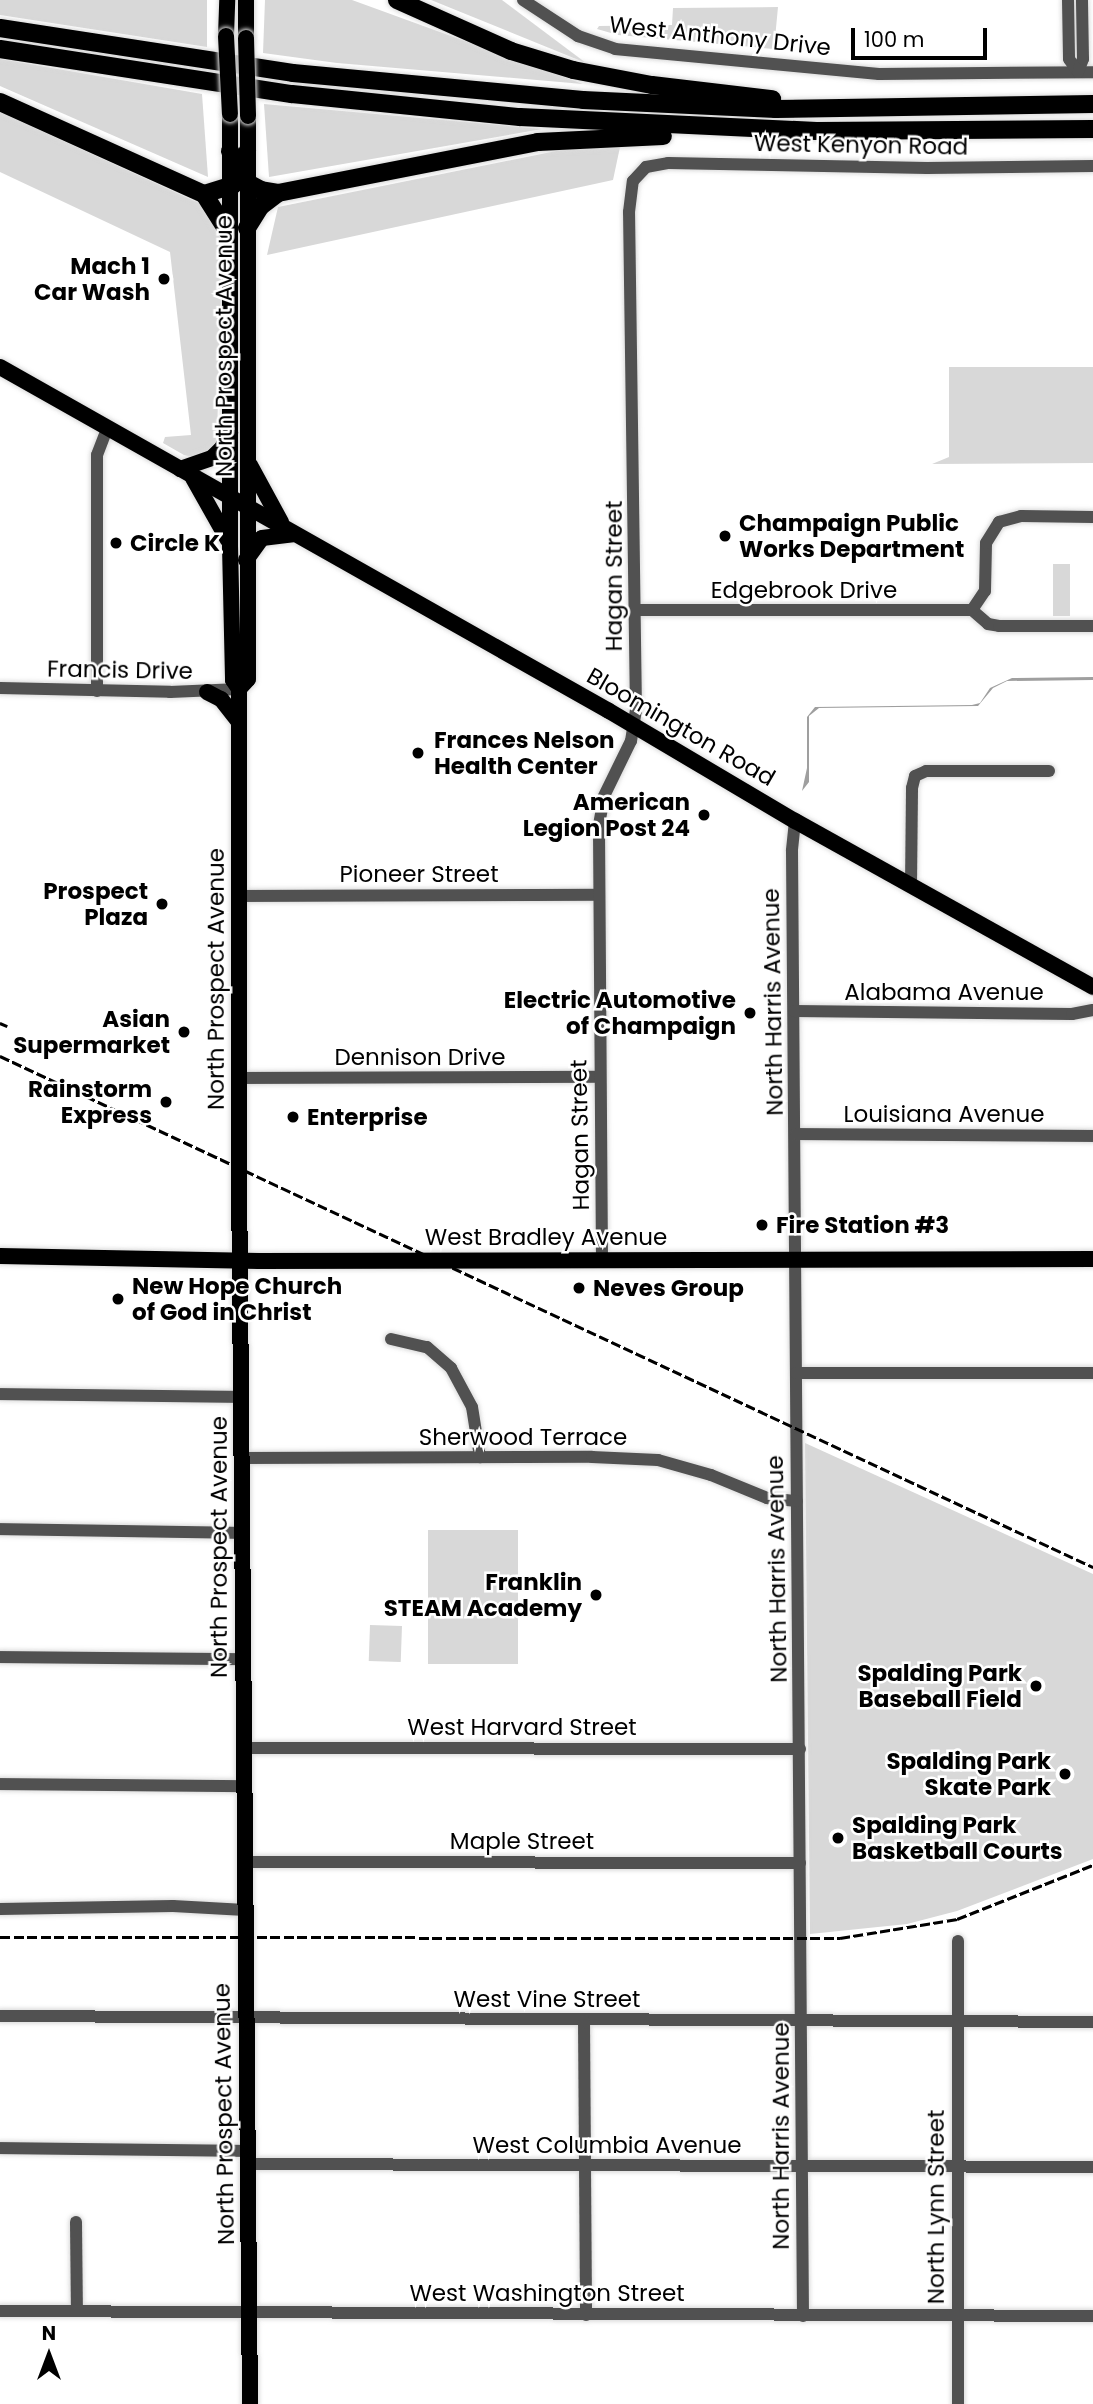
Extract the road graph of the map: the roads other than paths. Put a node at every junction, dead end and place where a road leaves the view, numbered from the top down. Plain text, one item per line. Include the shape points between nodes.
1 (227, 0) edge
2 (246, 0) edge
3 (397, 0) edge
4 (523, 0) edge
5 (1068, 0) edge
6 (1082, 0) edge
7 (0, 28) edge
8 (0, 49) edge
9 (1078, 72) junction
10 (1093, 72) edge
11 (0, 102) edge
12 (1093, 104) edge
13 (821, 107) junction
14 (1093, 128) edge
15 (817, 131) junction
16 (239, 152) junction
17 (1093, 166) edge
18 (634, 179) joint
19 (239, 182) junction
20 (278, 192) junction
21 (204, 194) junction
22 (247, 228) junction
23 (228, 233) junction
24 (0, 368) edge
25 (107, 429) junction
26 (231, 429) junction
27 (249, 461) junction
28 (186, 473) junction
29 (239, 502) junction
30 (1093, 517) edge
31 (290, 531) junction
32 (230, 546) junction
33 (246, 560) junction
34 (636, 610) junction
35 (972, 610) junction
36 (1093, 626) edge
37 (0, 688) edge
38 (239, 689) junction
39 (97, 691) junction
40 (207, 692) junction
41 (239, 722) junction
42 (635, 727) junction
43 (1048, 771) dead end
44 (795, 821) junction
45 (911, 885) junction
46 (599, 895) junction
47 (239, 896) junction
48 (1093, 987) edge
49 (1093, 1010) edge
50 (794, 1011) junction
51 (600, 1077) junction
52 (239, 1078) junction
53 (796, 1134) junction
54 (1093, 1136) edge
55 (0, 1256) edge
56 (796, 1259) junction
57 (1093, 1259) edge
58 (602, 1260) junction
59 (240, 1261) junction
60 (391, 1339) dead end
61 (796, 1373) junction
62 (1093, 1373) edge
63 (0, 1394) edge
64 (241, 1398) junction
65 (480, 1457) junction
66 (241, 1458) junction
67 (797, 1501) junction
68 (0, 1529) edge
69 (242, 1533) junction
70 (0, 1657) edge
71 (243, 1660) junction
72 (244, 1748) junction
73 (800, 1749) junction
74 (0, 1784) edge
75 (244, 1786) junction
76 (245, 1862) junction
77 (800, 1863) junction
78 (0, 1909) edge
79 (245, 1910) junction
80 (958, 1941) dead end
81 (0, 2016) edge
82 (956, 2016) junction
83 (246, 2019) junction
84 (584, 2021) junction
85 (801, 2022) junction
86 (1093, 2022) edge
87 (0, 2148) edge
88 (247, 2158) junction
89 (585, 2165) junction
90 (802, 2166) junction
91 (957, 2167) junction
92 (1093, 2167) edge
93 (76, 2222) dead end
94 (0, 2311) edge
95 (77, 2311) junction
96 (249, 2313) junction
97 (586, 2315) junction
98 (803, 2316) junction
99 (957, 2316) junction
100 (1093, 2316) edge
101 (250, 2404) edge
102 (958, 2404) edge

1 - 16 main road, bridge via 230,114
2 - 16 main road, bridge via 247,116
3 - 13 highway via 512,51 573,70
4 - 9 street, West Anthony Drive via 578,36 615,48 879,74
5 - 9 street via 1069,59
6 - 9 street via 1083,59
7 - 13 highway via 214,62 478,93 684,106
8 - 15 highway via 202,82 423,108
9 - 10 street, West Anthony Drive
11 - 21 highway
12 - 13 highway
14 - 15 highway
15 - 20 highway via 773,138 639,135 538,142
16 - 19 highway
17 - 18 street, West Kenyon Road via 668,163 646,167
18 - 34 street, Hagan Street via 629,212
19 - 20 highway
19 - 21 highway
19 - 22 main road, North Prospect Avenue
19 - 23 main road, North Prospect Avenue
20 - 22 highway via 261,206
21 - 23 highway
22 - 27 main road, North Prospect Avenue
23 - 26 main road, North Prospect Avenue
24 - 25 main road, Bloomington Road
25 - 28 main road, Bloomington Road
25 - 39 street via 97,455
26 - 28 main road via 212,458
26 - 29 main road, North Prospect Avenue
27 - 29 main road, North Prospect Avenue
27 - 31 main road via 269,503
28 - 29 main road, Bloomington Road
28 - 32 main road via 220,521
29 - 31 main road, Bloomington Road
29 - 32 main road, North Prospect Avenue
29 - 33 main road, North Prospect Avenue
30 - 35 street via 1021,516 999,522 986,543 985,591
31 - 33 main road via 262,538
31 - 42 main road, Bloomington Road
32 - 38 main road, North Prospect Avenue via 233,680
33 - 38 main road, North Prospect Avenue via 248,679
34 - 35 street, Edgebrook Drive
34 - 42 street, Hagan Street
35 - 36 street, Edgebrook Drive via 988,624 999,626
37 - 39 street, Francis Drive
38 - 40 street, Francis Drive
38 - 41 main road, North Prospect Avenue
39 - 40 street, Francis Drive
40 - 41 main road via 221,699
41 - 47 main road, North Prospect Avenue
42 - 44 main road, Bloomington Road
42 - 46 street, Hagan Street via 601,804
43 - 45 street via 926,771 915,776
44 - 45 main road, Bloomington Road
44 - 50 street, North Harris Avenue
45 - 48 main road, Bloomington Road
46 - 47 street, Pioneer Street
46 - 51 street, Hagan Street
47 - 52 main road, North Prospect Avenue
49 - 50 street, Alabama Avenue via 1072,1014
50 - 53 street, North Harris Avenue
51 - 52 street, Dennison Drive
51 - 58 street, Hagan Street
52 - 59 main road, North Prospect Avenue
53 - 54 street, Louisiana Avenue
53 - 56 street, North Harris Avenue
55 - 59 main road, West Bradley Avenue
56 - 57 main road, West Bradley Avenue
56 - 58 main road, West Bradley Avenue
56 - 61 street, North Harris Avenue
58 - 59 main road, West Bradley Avenue
59 - 64 main road, North Prospect Avenue
60 - 65 street via 427,1347 458,1377 472,1407
61 - 62 street
61 - 67 street, North Harris Avenue
63 - 64 street
64 - 66 main road, North Prospect Avenue
65 - 66 street, Sherwood Terrace
65 - 67 street, Sherwood Terrace via 658,1460 767,1498
66 - 69 main road, North Prospect Avenue
67 - 73 street, North Harris Avenue
68 - 69 street
69 - 71 main road, North Prospect Avenue
70 - 71 street
71 - 72 main road, North Prospect Avenue
72 - 73 street, West Harvard Street
72 - 75 main road, North Prospect Avenue
73 - 77 street, North Harris Avenue
74 - 75 street
75 - 76 main road, North Prospect Avenue
76 - 77 street, Maple Street
76 - 79 main road, North Prospect Avenue
77 - 85 street, North Harris Avenue
78 - 79 street via 173,1906
79 - 83 main road, North Prospect Avenue
80 - 82 street, North Lynn Street
81 - 83 street, West Vine Street
82 - 85 street, West Vine Street
82 - 86 street, West Vine Street
82 - 91 street, North Lynn Street
83 - 84 street, West Vine Street
83 - 88 main road, North Prospect Avenue
84 - 85 street, West Vine Street
84 - 89 street
85 - 90 street, North Harris Avenue
87 - 88 street, West Columbia Avenue
88 - 89 street, West Columbia Avenue
88 - 96 main road, North Prospect Avenue
89 - 90 street, West Columbia Avenue
89 - 97 street
90 - 91 street, West Columbia Avenue
90 - 98 street, North Harris Avenue
91 - 92 street, West Columbia Avenue
91 - 99 street, North Lynn Street
93 - 95 street
94 - 95 street, West Washington Street
95 - 96 street, West Washington Street
96 - 97 street, West Washington Street
96 - 101 main road, North Prospect Avenue
97 - 98 street, West Washington Street
98 - 99 street, West Washington Street
99 - 100 street, West Washington Street
99 - 102 street, North Lynn Street

